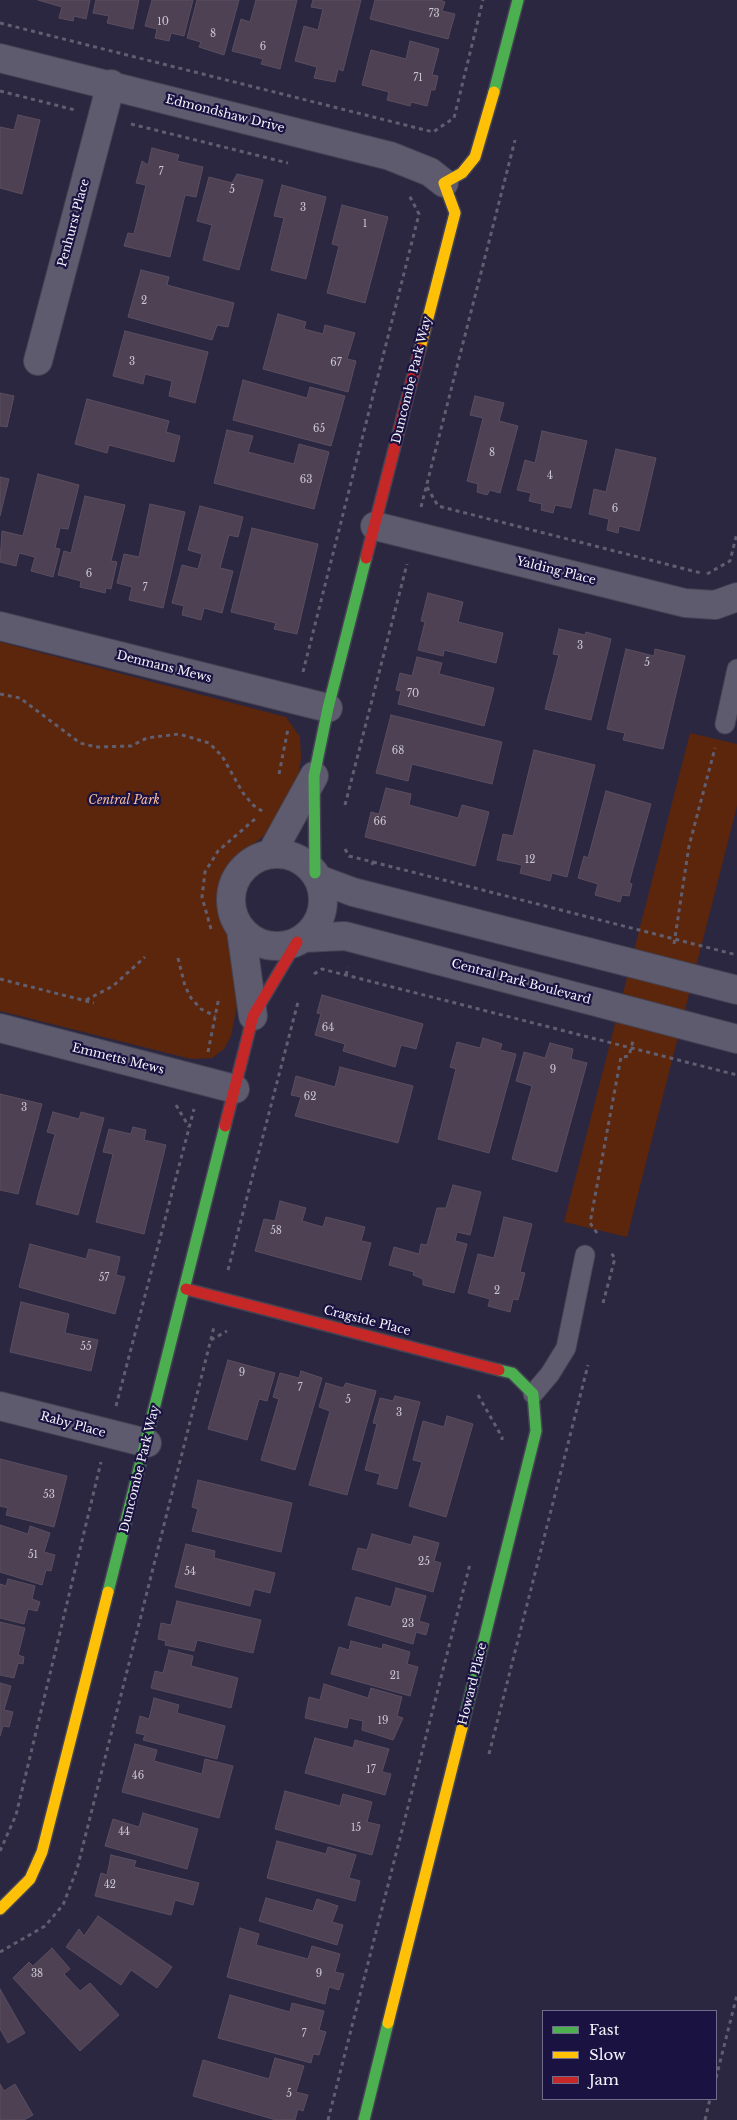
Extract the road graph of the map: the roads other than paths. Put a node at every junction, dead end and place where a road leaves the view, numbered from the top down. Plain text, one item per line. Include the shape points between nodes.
1 (518, 0) edge
2 (0, 58) edge
3 (111, 84) junction
4 (444, 183) junction
5 (38, 361) dead end
6 (375, 526) junction
7 (737, 597) edge
8 (0, 626) edge
9 (737, 668) edge
10 (328, 708) junction
11 (725, 724) dead end
12 (314, 776) junction
13 (270, 854) junction
14 (317, 876) junction
15 (241, 930) junction
16 (300, 940) junction
17 (737, 990) edge
18 (253, 1016) junction
19 (0, 1028) edge
20 (737, 1039) edge
21 (236, 1089) junction
22 (585, 1255) dead end
23 (186, 1289) junction
24 (534, 1394) junction
25 (0, 1406) edge
26 (147, 1444) junction
27 (0, 1909) edge
28 (364, 2120) edge

1 - 4 street via 475,157 462,173
2 - 3 street, Edmondshaw Drive
3 - 4 street, Edmondshaw Drive via 390,156 430,172
3 - 5 street, Penhurst Place
4 - 6 street, Duncombe Park Way via 455,213
6 - 7 street, Yalding Place via 685,603 715,605
6 - 10 street, Duncombe Park Way
8 - 10 street, Denmans Mews
9 - 11 lane
10 - 12 street, Duncombe Park Way
12 - 13 street, Duncombe Park Way
12 - 14 street, Duncombe Park Way
13 - 14 street via 295,857
13 - 15 street via 245,866 231,890 233,918
14 - 16 street via 323,892 320,918
14 - 17 street via 354,892
15 - 16 street via 252,940 267,946 282,947
15 - 18 street, Duncombe Park Way
16 - 18 street, Duncombe Park Way
16 - 20 street, Central Park Boulevard via 345,936
18 - 21 street, Duncombe Park Way
19 - 21 street, Emmetts Mews
21 - 23 street, Duncombe Park Way
22 - 24 lane via 566,1348
23 - 24 street, Cragside Place via 512,1373
23 - 26 street, Duncombe Park Way
24 - 28 street, Howard Place via 536,1431
25 - 26 street, Raby Place
26 - 27 street, Duncombe Park Way via 42,1852 30,1880

